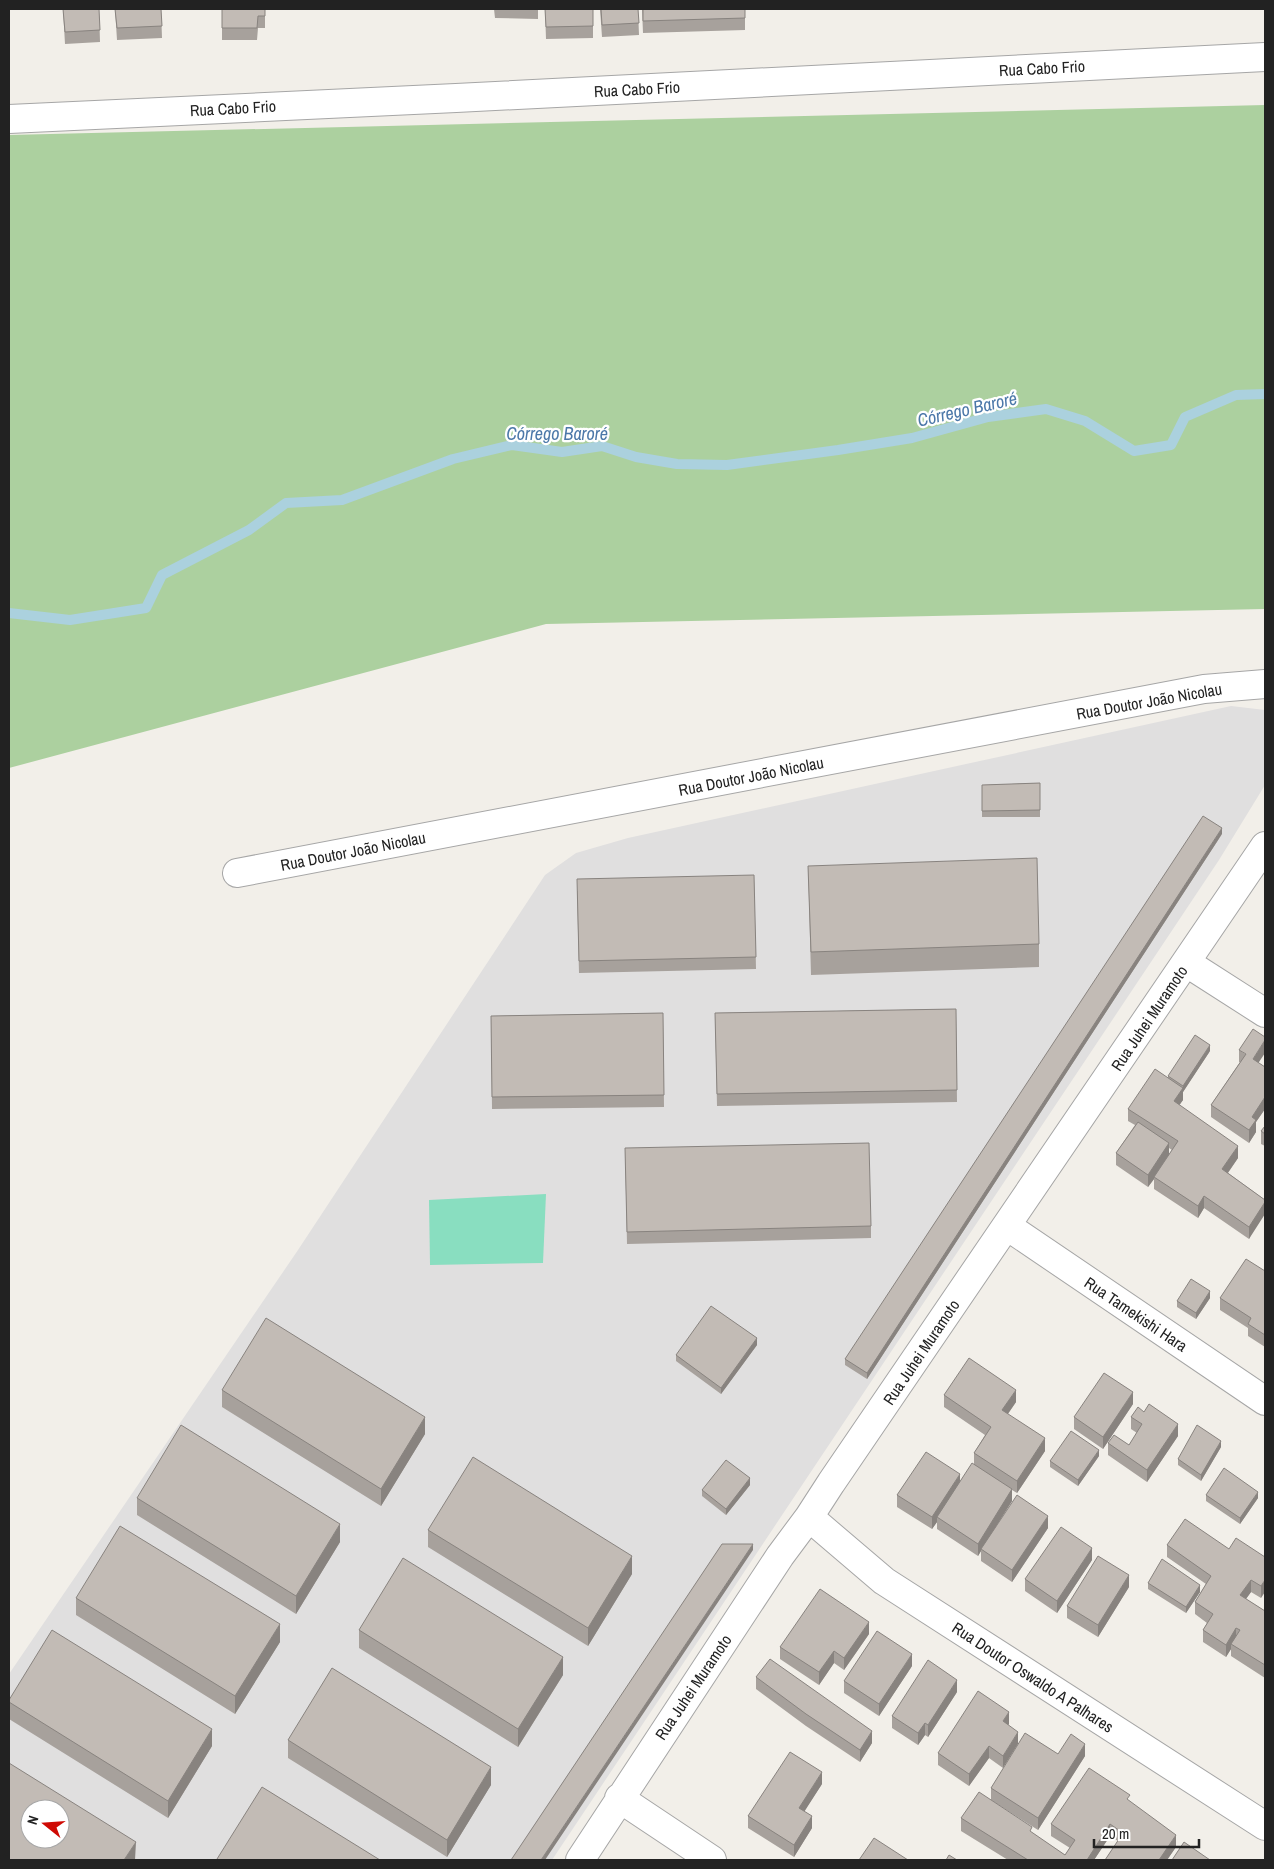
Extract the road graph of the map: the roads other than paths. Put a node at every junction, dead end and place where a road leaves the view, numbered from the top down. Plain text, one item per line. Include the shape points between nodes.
1 (1265, 57) edge
2 (9, 119) edge
3 (1265, 684) edge
4 (1265, 846) edge
5 (237, 873) dead end
6 (1187, 963) junction
7 (1264, 1011) edge
8 (1007, 1226) junction
9 (1265, 1401) edge
10 (809, 1517) junction
11 (619, 1798) junction
12 (1265, 1826) edge
13 (580, 1860) edge
14 (712, 1860) edge

1 - 2 street, Rua Cabo Frio
3 - 5 street, Rua Doutor João Nicolau via 1195,691
4 - 6 street, Rua Juhei Muramoto
6 - 7 street
6 - 8 street, Rua Juhei Muramoto
8 - 9 street, Rua Tamekishi Hara
8 - 10 street, Rua Juhei Muramoto
10 - 11 street, Rua Juhei Muramoto
10 - 12 street, Rua Doutor Oswaldo A Palhares via 884,1581
11 - 13 street, Rua Juhei Muramoto
11 - 14 street

